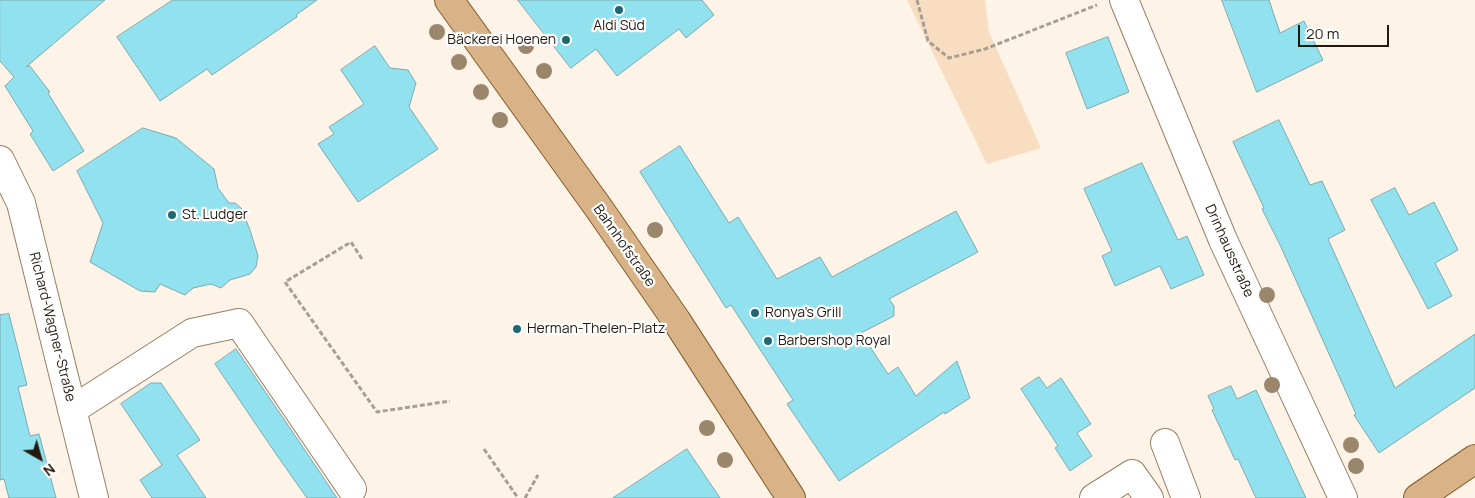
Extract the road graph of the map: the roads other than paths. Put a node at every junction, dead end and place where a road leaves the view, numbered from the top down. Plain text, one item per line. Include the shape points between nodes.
1 (449, 0) edge
2 (1112, 2) edge
3 (0, 160) edge
4 (72, 410) junction
5 (1166, 443) dead end
6 (1475, 459) edge
7 (352, 489) dead end
8 (94, 498) edge
9 (791, 498) edge
10 (1094, 498) edge
11 (1149, 498) edge
12 (1186, 498) edge
13 (1343, 498) edge
14 (1418, 498) edge

1 - 9 main road, Bahnhofstraße via 676,320
2 - 13 street, Drinhausstraße
3 - 4 street, Richard-Wagner-Straße via 21,203
4 - 7 street via 192,333 239,323
4 - 8 street, Richard-Wagner-Straße
5 - 12 street
6 - 14 main road
10 - 11 street via 1132,474

